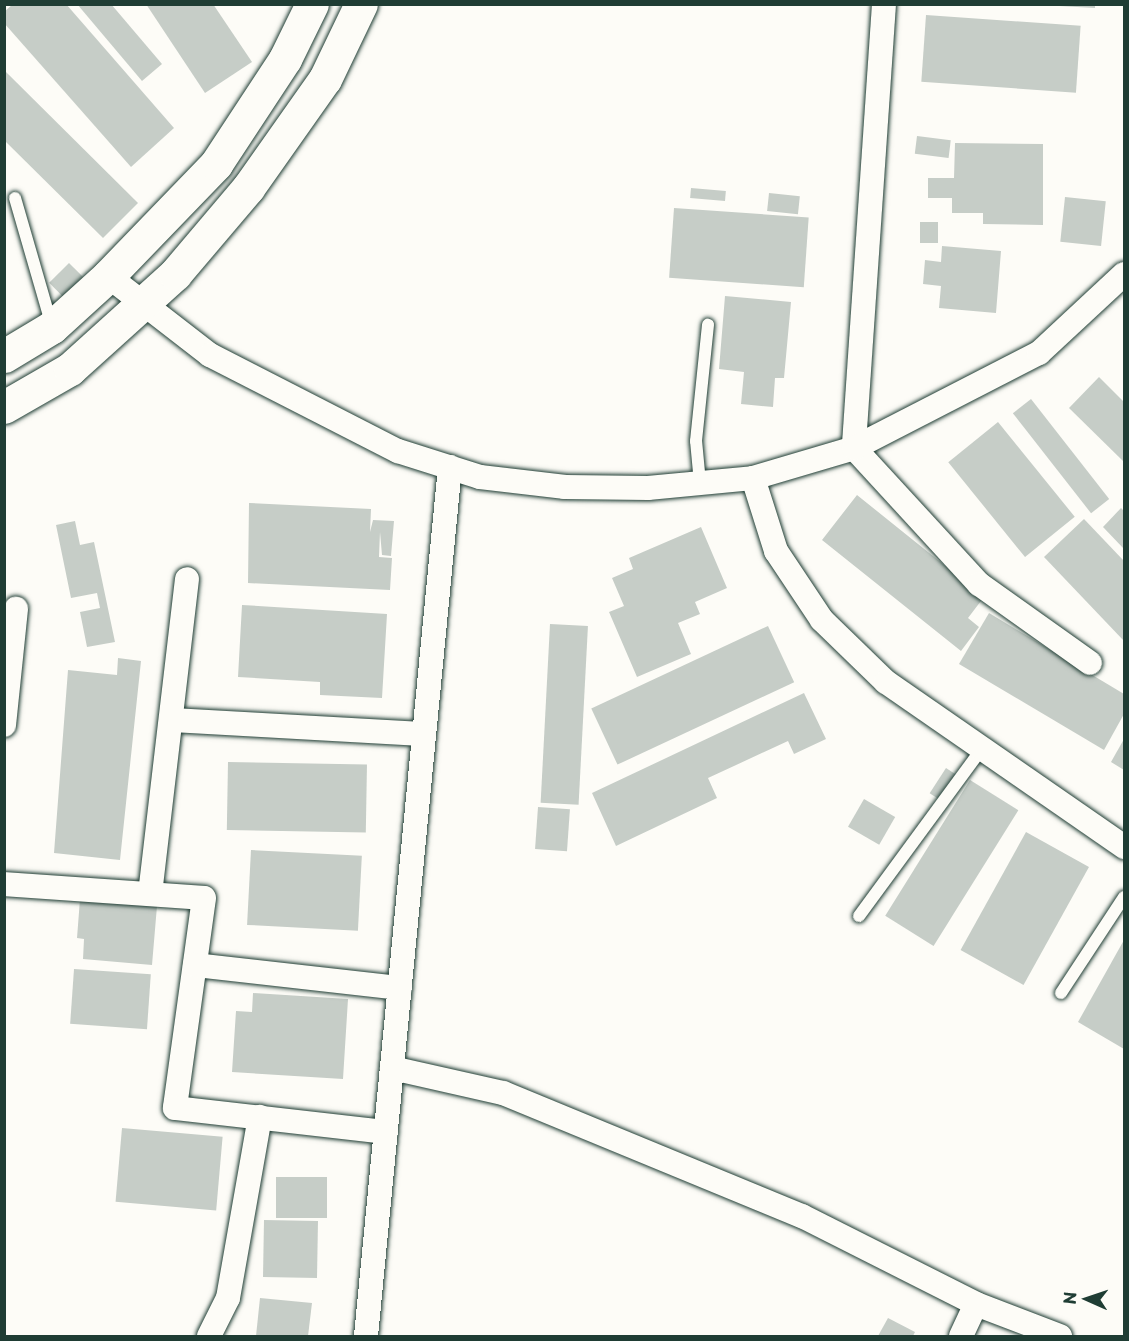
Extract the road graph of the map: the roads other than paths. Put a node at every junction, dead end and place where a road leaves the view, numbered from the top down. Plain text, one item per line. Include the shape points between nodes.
1 (312, 4) edge
2 (361, 4) edge
3 (884, 4) edge
4 (15, 198) dead end
5 (1125, 274) edge
6 (108, 276) junction
7 (145, 306) junction
8 (708, 325) dead end
9 (52, 327) junction
10 (4, 356) edge
11 (4, 407) edge
12 (854, 448) junction
13 (450, 467) junction
14 (753, 478) junction
15 (700, 483) junction
16 (187, 579) dead end
17 (16, 609) dead end
18 (1090, 663) dead end
19 (171, 720) junction
20 (4, 725) edge
21 (424, 734) junction
22 (983, 747) junction
23 (1125, 847) edge
24 (4, 884) edge
25 (150, 894) junction
26 (1125, 897) edge
27 (859, 916) dead end
28 (195, 965) junction
29 (400, 988) junction
30 (1061, 993) dead end
31 (392, 1068) junction
32 (260, 1118) junction
33 (386, 1132) junction
34 (976, 1304) junction
35 (209, 1336) edge
36 (366, 1336) edge
37 (961, 1336) edge
38 (1060, 1336) edge

1 - 6 street via 285,59 216,164
2 - 7 street via 325,79 248,188
3 - 12 street
4 - 9 lane
5 - 12 street via 1040,353
6 - 7 street
6 - 9 street
7 - 11 street via 70,369
7 - 13 street via 210,355 338,423
8 - 15 lane via 696,441
9 - 10 street
12 - 14 street
12 - 18 street via 979,584
13 - 15 street via 480,477 565,487
13 - 21 street
14 - 15 street
14 - 22 street via 776,551 822,620 886,682
16 - 19 street
17 - 20 street
19 - 21 street
19 - 25 street
21 - 29 street
22 - 23 street
22 - 27 lane
24 - 25 street
25 - 28 street via 204,898
26 - 30 lane
28 - 29 street
28 - 32 street via 175,1107
29 - 31 street
31 - 33 street
31 - 34 street via 503,1093 802,1216
32 - 33 street
32 - 35 street via 228,1298
33 - 36 street
34 - 37 street
34 - 38 street

